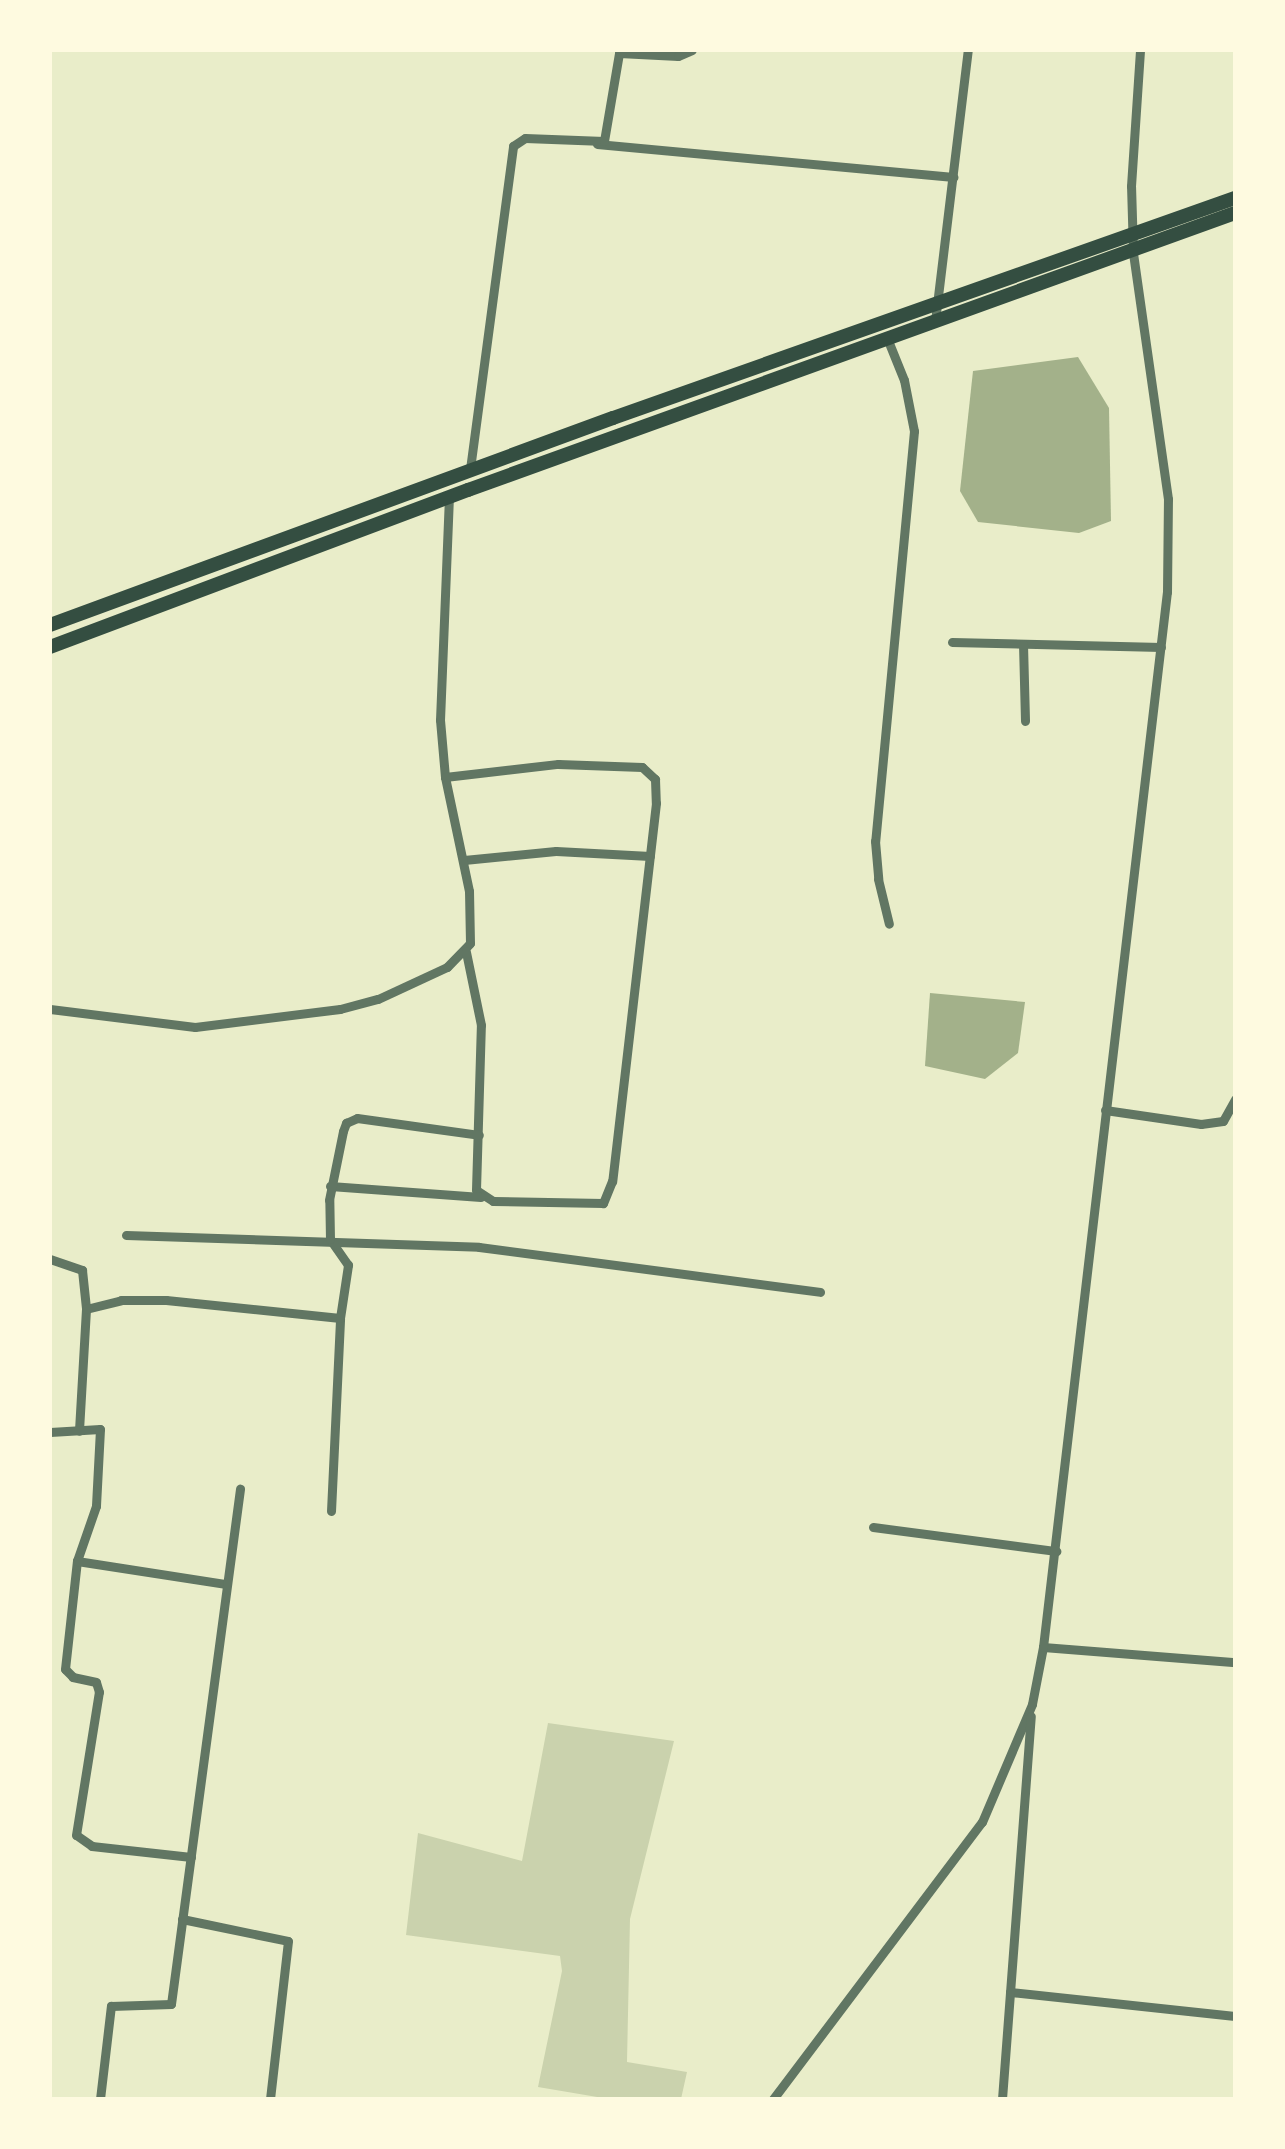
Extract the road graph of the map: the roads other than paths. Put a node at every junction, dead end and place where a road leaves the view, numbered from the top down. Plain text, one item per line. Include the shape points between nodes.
1 (692, 50) edge
2 (968, 50) edge
3 (1140, 50) edge
4 (595, 144) junction
5 (953, 177) junction
6 (1235, 198) edge
7 (1235, 213) edge
8 (1133, 236) junction
9 (1134, 252) junction
10 (938, 302) junction
11 (936, 322) junction
12 (887, 338) junction
13 (470, 470) junction
14 (449, 498) junction
15 (50, 625) edge
16 (952, 642) dead end
17 (1024, 644) junction
18 (1161, 646) junction
19 (50, 647) edge
20 (1024, 721) dead end
21 (445, 777) junction
22 (650, 856) junction
23 (464, 860) junction
24 (889, 924) dead end
25 (466, 952) junction
26 (50, 1008) edge
27 (1235, 1100) edge
28 (1105, 1110) junction
29 (478, 1135) junction
30 (330, 1186) junction
31 (482, 1198) junction
32 (126, 1235) dead end
33 (330, 1240) junction
34 (50, 1259) edge
35 (820, 1292) dead end
36 (86, 1310) junction
37 (340, 1318) junction
38 (79, 1430) junction
39 (50, 1432) edge
40 (240, 1489) dead end
41 (332, 1512) dead end
42 (873, 1527) dead end
43 (1056, 1551) junction
44 (77, 1561) junction
45 (226, 1584) junction
46 (1043, 1647) junction
47 (1235, 1662) edge
48 (1032, 1704) junction
49 (191, 1857) junction
50 (182, 1919) junction
51 (1010, 1992) junction
52 (1235, 2016) edge
53 (100, 2099) edge
54 (270, 2099) edge
55 (773, 2099) edge
56 (1002, 2099) edge

1 - 4 street via 678,56 619,52 608,135
2 - 5 street
3 - 8 street
4 - 5 street
4 - 13 street via 525,138 513,146
5 - 10 street
6 - 8 highway
7 - 9 highway
8 - 9 street
8 - 10 highway
9 - 11 highway
9 - 18 street via 1168,499
10 - 11 street
10 - 13 highway
11 - 12 highway
12 - 14 highway
12 - 24 street via 914,430 875,841
13 - 15 highway
14 - 19 highway
14 - 21 street via 440,720
16 - 17 street
17 - 18 street
17 - 20 street
18 - 28 street
21 - 22 street via 558,764 642,767 657,789
21 - 23 street
22 - 23 street via 556,851
22 - 31 street via 609,1195 592,1206
23 - 25 street via 472,932
25 - 26 street via 378,999 258,1021 168,1025
25 - 29 street via 480,1025
27 - 28 street via 1223,1121 1201,1124
28 - 43 street
29 - 30 street via 351,1119
29 - 31 street
30 - 31 street
30 - 33 street
32 - 33 street
33 - 35 street via 480,1247
33 - 37 street via 348,1265
34 - 36 street via 82,1270
36 - 37 street via 120,1300 166,1300
36 - 38 street
37 - 41 street
38 - 39 street
38 - 44 street via 100,1429 96,1506
40 - 45 street
42 - 43 street
43 - 46 street
44 - 45 street
44 - 49 street via 64,1669 96,1682 99,1692 76,1835 92,1846
45 - 49 street
46 - 47 street
46 - 48 street
48 - 51 street
48 - 55 street via 982,1822
49 - 50 street
50 - 53 street via 171,2004 111,2006
50 - 54 street via 288,1941
51 - 52 street
51 - 56 street

